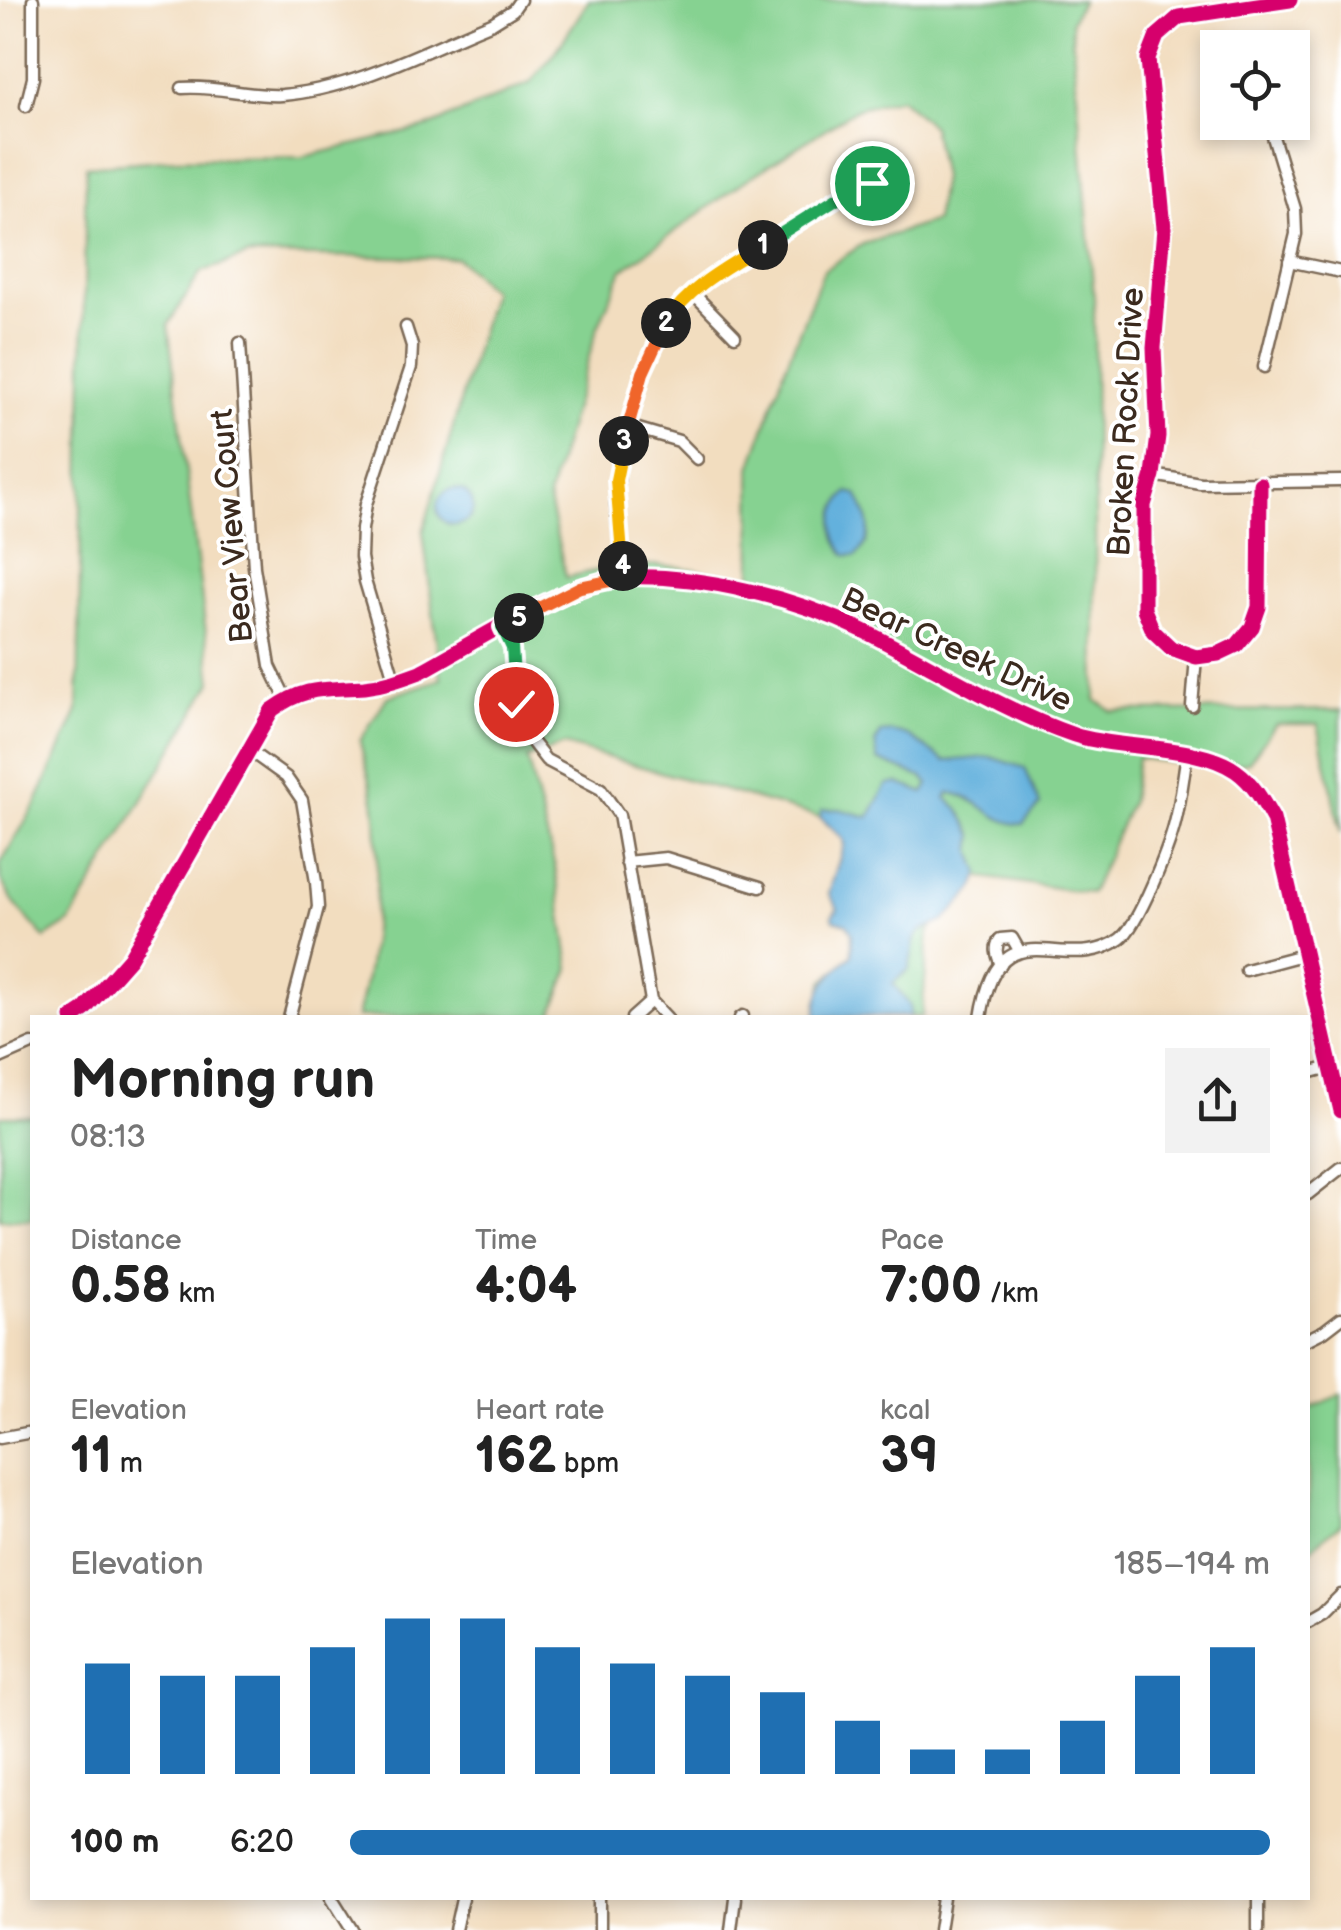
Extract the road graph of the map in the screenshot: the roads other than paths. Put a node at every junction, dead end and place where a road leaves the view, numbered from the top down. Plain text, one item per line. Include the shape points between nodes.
1 (33, 0) edge
2 (520, 0) edge
3 (1290, 0) edge
4 (182, 88) dead end
5 (26, 106) dead end
6 (1274, 140) edge
7 (872, 183) dead end
8 (1289, 261) junction
9 (1341, 272) edge
10 (692, 292) junction
11 (406, 327) dead end
12 (735, 336) dead end
13 (240, 343) dead end
14 (1264, 367) dead end
15 (628, 426) junction
16 (697, 459) dead end
17 (1153, 475) junction
18 (1341, 481) edge
19 (1260, 484) junction
20 (624, 578) junction
21 (502, 627) junction
22 (1196, 657) junction
23 (395, 682) junction
24 (286, 699) junction
25 (1192, 706) dead end
26 (247, 749) junction
27 (1187, 754) junction
28 (626, 862) junction
29 (760, 887) dead end
30 (1020, 952) junction
31 (1306, 954) junction
32 (1001, 965) junction
33 (1246, 970) dead end
34 (652, 1001) junction
35 (88, 1014) edge
36 (290, 1015) edge
37 (636, 1015) edge
38 (664, 1015) edge
39 (982, 1015) edge
40 (30, 1045) edge
41 (0, 1058) edge
42 (1330, 1067) junction
43 (1310, 1072) edge
44 (1341, 1111) edge
45 (1341, 1168) edge
46 (1310, 1192) edge
47 (1341, 1318) edge
48 (1310, 1338) edge
49 (30, 1432) edge
50 (0, 1438) edge
51 (1341, 1595) edge
52 (1310, 1621) edge
53 (333, 1900) edge
54 (462, 1900) edge
55 (600, 1900) edge
56 (735, 1900) edge
57 (944, 1900) edge
58 (1258, 1900) edge
59 (352, 1930) edge
60 (455, 1930) edge
61 (600, 1930) edge
62 (731, 1930) edge
63 (939, 1930) edge
64 (1258, 1930) edge

1 - 5 street via 33,78
2 - 4 street via 492,23 321,90 276,95
3 - 17 street, Broken Rock Drive via 1189,14 1170,22 1150,49 1164,228
6 - 8 street via 1294,210
7 - 10 street via 849,191
8 - 9 street
8 - 14 street
10 - 12 street
10 - 15 street via 651,350
11 - 23 street via 410,368 366,504 361,557
13 - 24 street, Bear View Court via 254,567 270,666
15 - 16 street via 679,442
15 - 20 street via 616,480
17 - 19 street
17 - 22 street, Broken Rock Drive via 1144,505 1144,609 1171,648
18 - 19 street
19 - 22 street via 1257,616 1237,645
20 - 21 street, Bear Creek Drive via 580,587
20 - 27 street, Bear Creek Drive via 686,579 814,612 858,628 1034,720 1079,736
21 - 23 street, Bear Creek Drive
21 - 28 street via 528,737 546,760 601,789 619,815
22 - 25 street
23 - 24 street, Bear Creek Drive via 312,688
24 - 26 street
26 - 35 street via 130,958
26 - 36 street via 286,777 302,800 316,882 318,907
27 - 30 street via 1175,825 1136,923 1123,938 1094,950
27 - 31 street, Bear Creek Drive via 1235,770 1258,792 1273,819
28 - 29 street via 666,858
28 - 34 street
30 - 32 street
30 - 32 street via 1012,938 1000,939
31 - 33 street
31 - 42 street, Bear Creek Drive
32 - 39 street via 986,988
34 - 37 street
34 - 38 street
40 - 41 street
42 - 43 street
42 - 44 street, Bear Creek Drive
45 - 46 street
47 - 48 street
49 - 50 street
51 - 52 street
53 - 59 street
54 - 60 street
55 - 61 street
56 - 62 street
57 - 63 street
58 - 64 street

